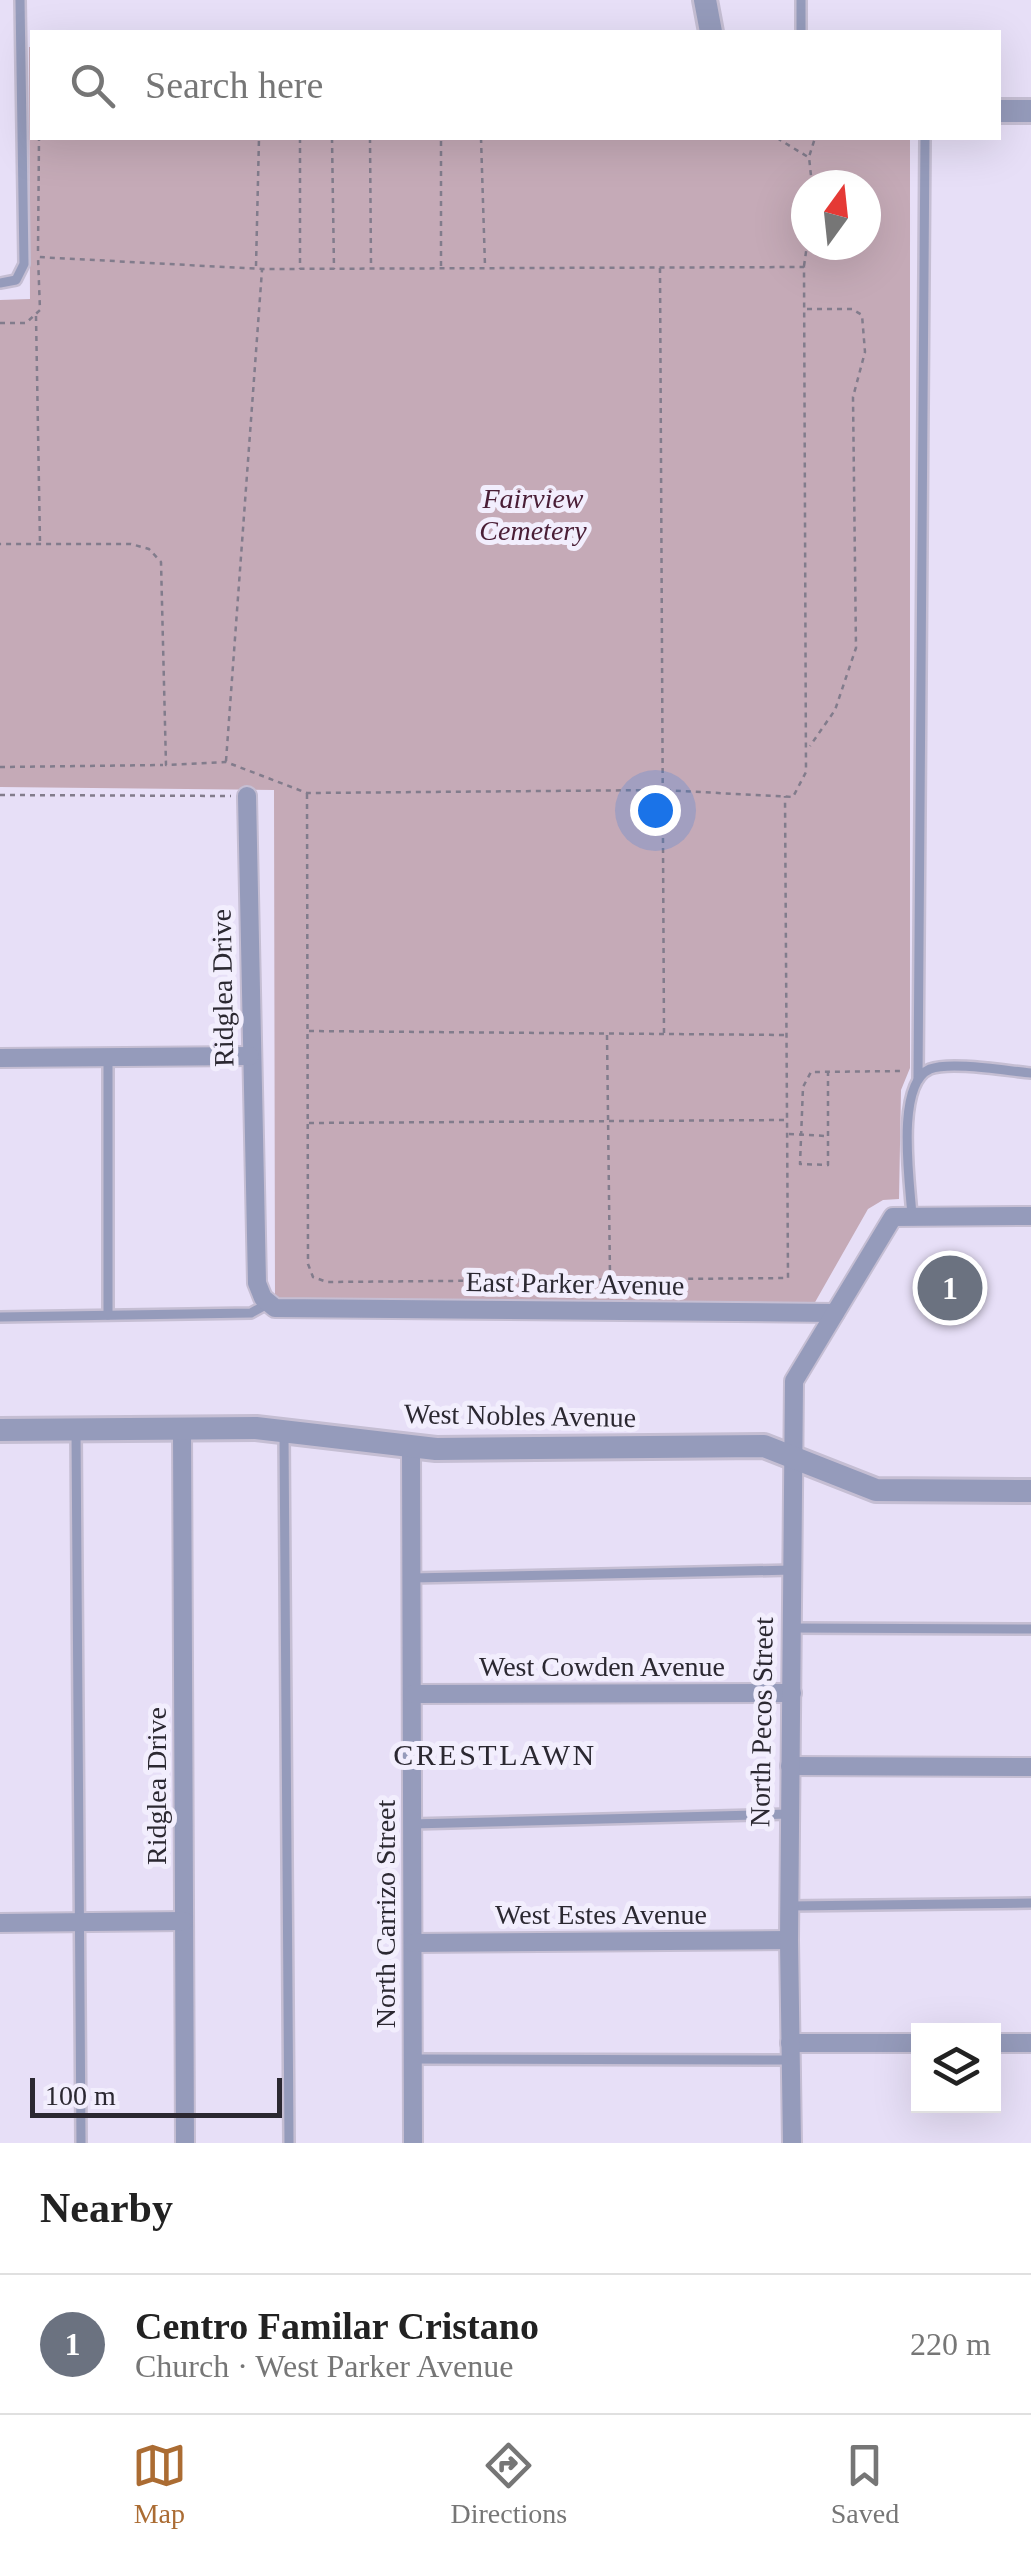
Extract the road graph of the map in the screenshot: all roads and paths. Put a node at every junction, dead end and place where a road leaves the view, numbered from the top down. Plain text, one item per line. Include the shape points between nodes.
1 (20, 0) edge
2 (704, 0) edge
3 (801, 0) edge
4 (711, 30) edge
5 (801, 30) edge
6 (1001, 110) edge
7 (1031, 110) edge
8 (39, 140) edge
9 (259, 140) edge
10 (300, 140) edge
11 (332, 140) edge
12 (370, 140) edge
13 (441, 140) edge
14 (481, 140) edge
15 (780, 140) edge
16 (814, 140) edge
17 (925, 140) edge
18 (809, 158) junction
19 (810, 170) edge
20 (38, 257) junction
21 (805, 260) edge
22 (804, 267) junction
23 (485, 268) junction
24 (660, 268) junction
25 (256, 269) junction
26 (334, 269) junction
27 (371, 269) junction
28 (441, 269) junction
29 (262, 270) junction
30 (300, 270) junction
31 (0, 283) edge
32 (805, 309) junction
33 (36, 314) junction
34 (0, 323) edge
35 (0, 544) edge
36 (40, 544) junction
37 (808, 747) junction
38 (226, 762) junction
39 (166, 764) junction
40 (0, 767) edge
41 (662, 790) junction
42 (307, 792) junction
43 (0, 796) edge
44 (247, 796) joint
45 (785, 796) junction
46 (308, 1031) junction
47 (607, 1034) junction
48 (664, 1034) junction
49 (786, 1035) junction
50 (250, 1056) junction
51 (108, 1057) junction
52 (0, 1058) edge
53 (904, 1071) dead end
54 (828, 1072) junction
55 (1031, 1073) edge
56 (918, 1079) junction
57 (787, 1120) junction
58 (611, 1121) junction
59 (308, 1124) junction
60 (787, 1134) junction
61 (801, 1135) junction
62 (828, 1136) junction
63 (902, 1216) junction
64 (1031, 1216) edge
65 (610, 1279) junction
66 (266, 1301) junction
67 (835, 1314) junction
68 (108, 1315) junction
69 (0, 1317) edge
70 (0, 1430) edge
71 (76, 1430) junction
72 (182, 1430) junction
73 (284, 1431) junction
74 (411, 1446) junction
75 (793, 1454) junction
76 (1031, 1491) edge
77 (792, 1570) junction
78 (411, 1578) junction
79 (792, 1628) junction
80 (1031, 1629) edge
81 (792, 1692) junction
82 (412, 1694) junction
83 (790, 1766) junction
84 (1031, 1767) edge
85 (790, 1814) junction
86 (412, 1824) junction
87 (1031, 1903) edge
88 (789, 1906) junction
89 (184, 1921) junction
90 (80, 1922) junction
91 (0, 1923) edge
92 (789, 1940) junction
93 (413, 1943) junction
94 (911, 2043) edge
95 (1001, 2043) edge
96 (1031, 2043) edge
97 (790, 2052) junction
98 (413, 2058) junction
99 (80, 2143) edge
100 (185, 2143) edge
101 (288, 2143) edge
102 (413, 2143) edge
103 (792, 2143) edge

1 - 31 lane via 24,264 16,280
2 - 4 street
3 - 5 lane
6 - 7 street
8 - 20 path
9 - 25 path
10 - 30 path
11 - 26 path
12 - 27 path
13 - 28 path
14 - 23 path
15 - 18 path
16 - 18 path
17 - 56 lane
18 - 19 path
20 - 25 path
20 - 33 path
21 - 22 path
22 - 24 path
22 - 32 path
23 - 24 path
23 - 28 path
24 - 41 path
25 - 29 path
26 - 27 path
26 - 30 path
27 - 28 path
29 - 30 path
29 - 38 path
32 - 37 path
32 - 37 path via 852,309 866,330 853,397 856,648 834,710
33 - 34 path via 26,323
33 - 36 path
35 - 36 path
36 - 39 path via 131,544 161,562
37 - 45 path via 806,772 793,796
38 - 39 path
38 - 42 path
39 - 40 path
41 - 42 path
41 - 45 path
41 - 48 path
42 - 46 path
43 - 44 path
44 - 50 street, Ridglea Drive
45 - 49 path
46 - 47 path
46 - 59 path
47 - 48 path
47 - 58 path
48 - 49 path
49 - 57 path
50 - 51 street
50 - 66 street, Ridglea Drive via 257,1284
51 - 52 street
51 - 68 lane
53 - 54 path
54 - 61 path via 810,1072 802,1087
54 - 62 path
55 - 56 lane via 942,1067
56 - 63 lane via 910,1094
57 - 58 path
57 - 60 path
58 - 59 path
58 - 65 path
59 - 65 path via 308,1264 314,1277
60 - 61 path
60 - 65 path via 788,1278
61 - 62 path
61 - 62 path via 800,1164 828,1164
63 - 64 street
63 - 67 street via 863,1264
66 - 67 street, East Parker Avenue via 275,1308
66 - 68 lane via 251,1313
67 - 75 street, North Pecos Street via 794,1380
68 - 69 lane
70 - 71 street, West Nobles Avenue
71 - 72 street, West Nobles Avenue
71 - 90 lane
72 - 73 street, West Nobles Avenue
72 - 89 street, Ridglea Drive
73 - 74 street, West Nobles Avenue
73 - 101 lane
74 - 75 street, West Nobles Avenue via 764,1446
74 - 78 street, North Carrizo Street
75 - 76 street, West Nobles Avenue via 876,1490
75 - 77 street, North Pecos Street
77 - 78 lane
77 - 79 street, North Pecos Street
78 - 82 street, North Carrizo Street
79 - 80 lane
79 - 81 street, North Pecos Street
81 - 82 street, West Cowden Avenue
81 - 83 street, North Pecos Street
82 - 86 street, North Carrizo Street
83 - 84 street
83 - 85 street, North Pecos Street
85 - 86 lane
85 - 88 street, North Pecos Street
86 - 93 street, North Carrizo Street
87 - 88 lane
88 - 92 street, North Pecos Street
89 - 90 street
89 - 100 street, Ridglea Drive
90 - 91 street
90 - 99 lane
92 - 93 street, West Estes Avenue
92 - 97 street, North Pecos Street
93 - 98 street, North Carrizo Street
94 - 97 street
95 - 96 street
97 - 98 lane
97 - 103 street, North Pecos Street
98 - 102 street, North Carrizo Street

